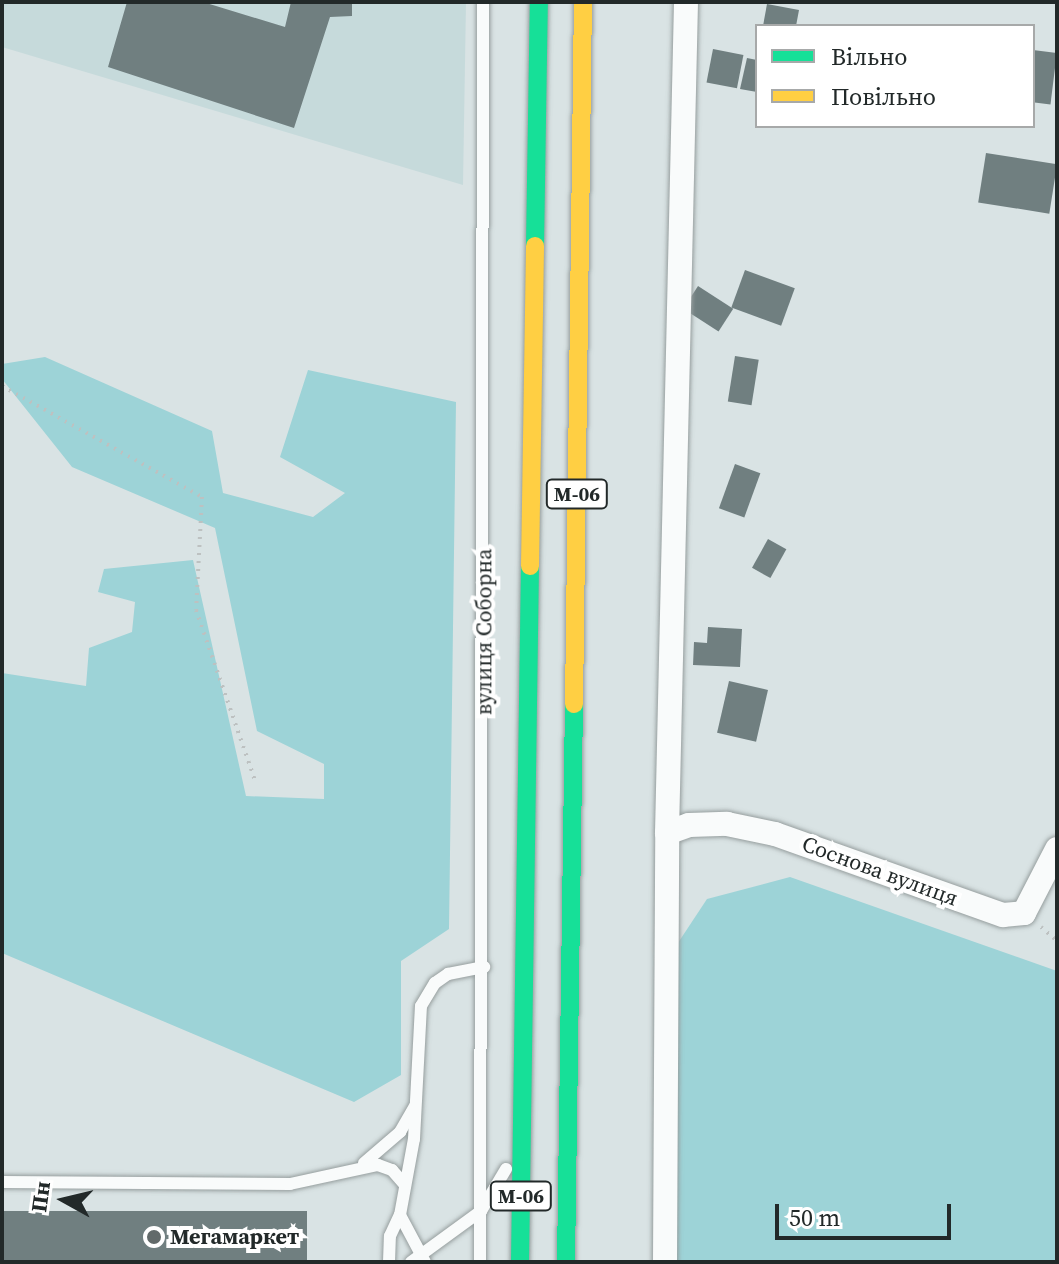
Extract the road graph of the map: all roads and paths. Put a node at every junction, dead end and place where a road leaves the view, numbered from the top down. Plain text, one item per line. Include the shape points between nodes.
1 (483, 2) edge
2 (539, 2) edge
3 (583, 2) edge
4 (686, 2) edge
5 (2, 386) edge
6 (255, 780) dead end
7 (667, 833) junction
8 (1057, 849) edge
9 (484, 967) junction
10 (416, 1104) junction
11 (522, 1129) junction
12 (361, 1165) junction
13 (2, 1182) edge
14 (405, 1185) junction
15 (481, 1211) junction
16 (400, 1215) junction
17 (423, 1257) edge
18 (389, 1262) edge
19 (411, 1262) edge
20 (480, 1262) edge
21 (520, 1262) edge
22 (566, 1262) edge
23 (665, 1262) edge

1 - 9 lane, вулиця Соборна
2 - 11 highway, М-06
3 - 22 highway, М-06
4 - 7 street
5 - 6 path via 202,497 196,610
7 - 8 street, Соснова вулиця via 689,825 727,824 775,834 1003,915 1024,913
7 - 23 street
9 - 10 lane via 448,974 435,983 421,1006
9 - 15 lane, вулиця Соборна
10 - 12 lane via 400,1132
10 - 14 lane
11 - 15 lane
11 - 21 highway, М-06
12 - 13 lane via 290,1184
12 - 14 lane via 392,1170
14 - 16 lane
15 - 17 lane
15 - 20 lane, вулиця Соборна
16 - 17 lane
16 - 18 lane via 390,1236
17 - 19 lane

